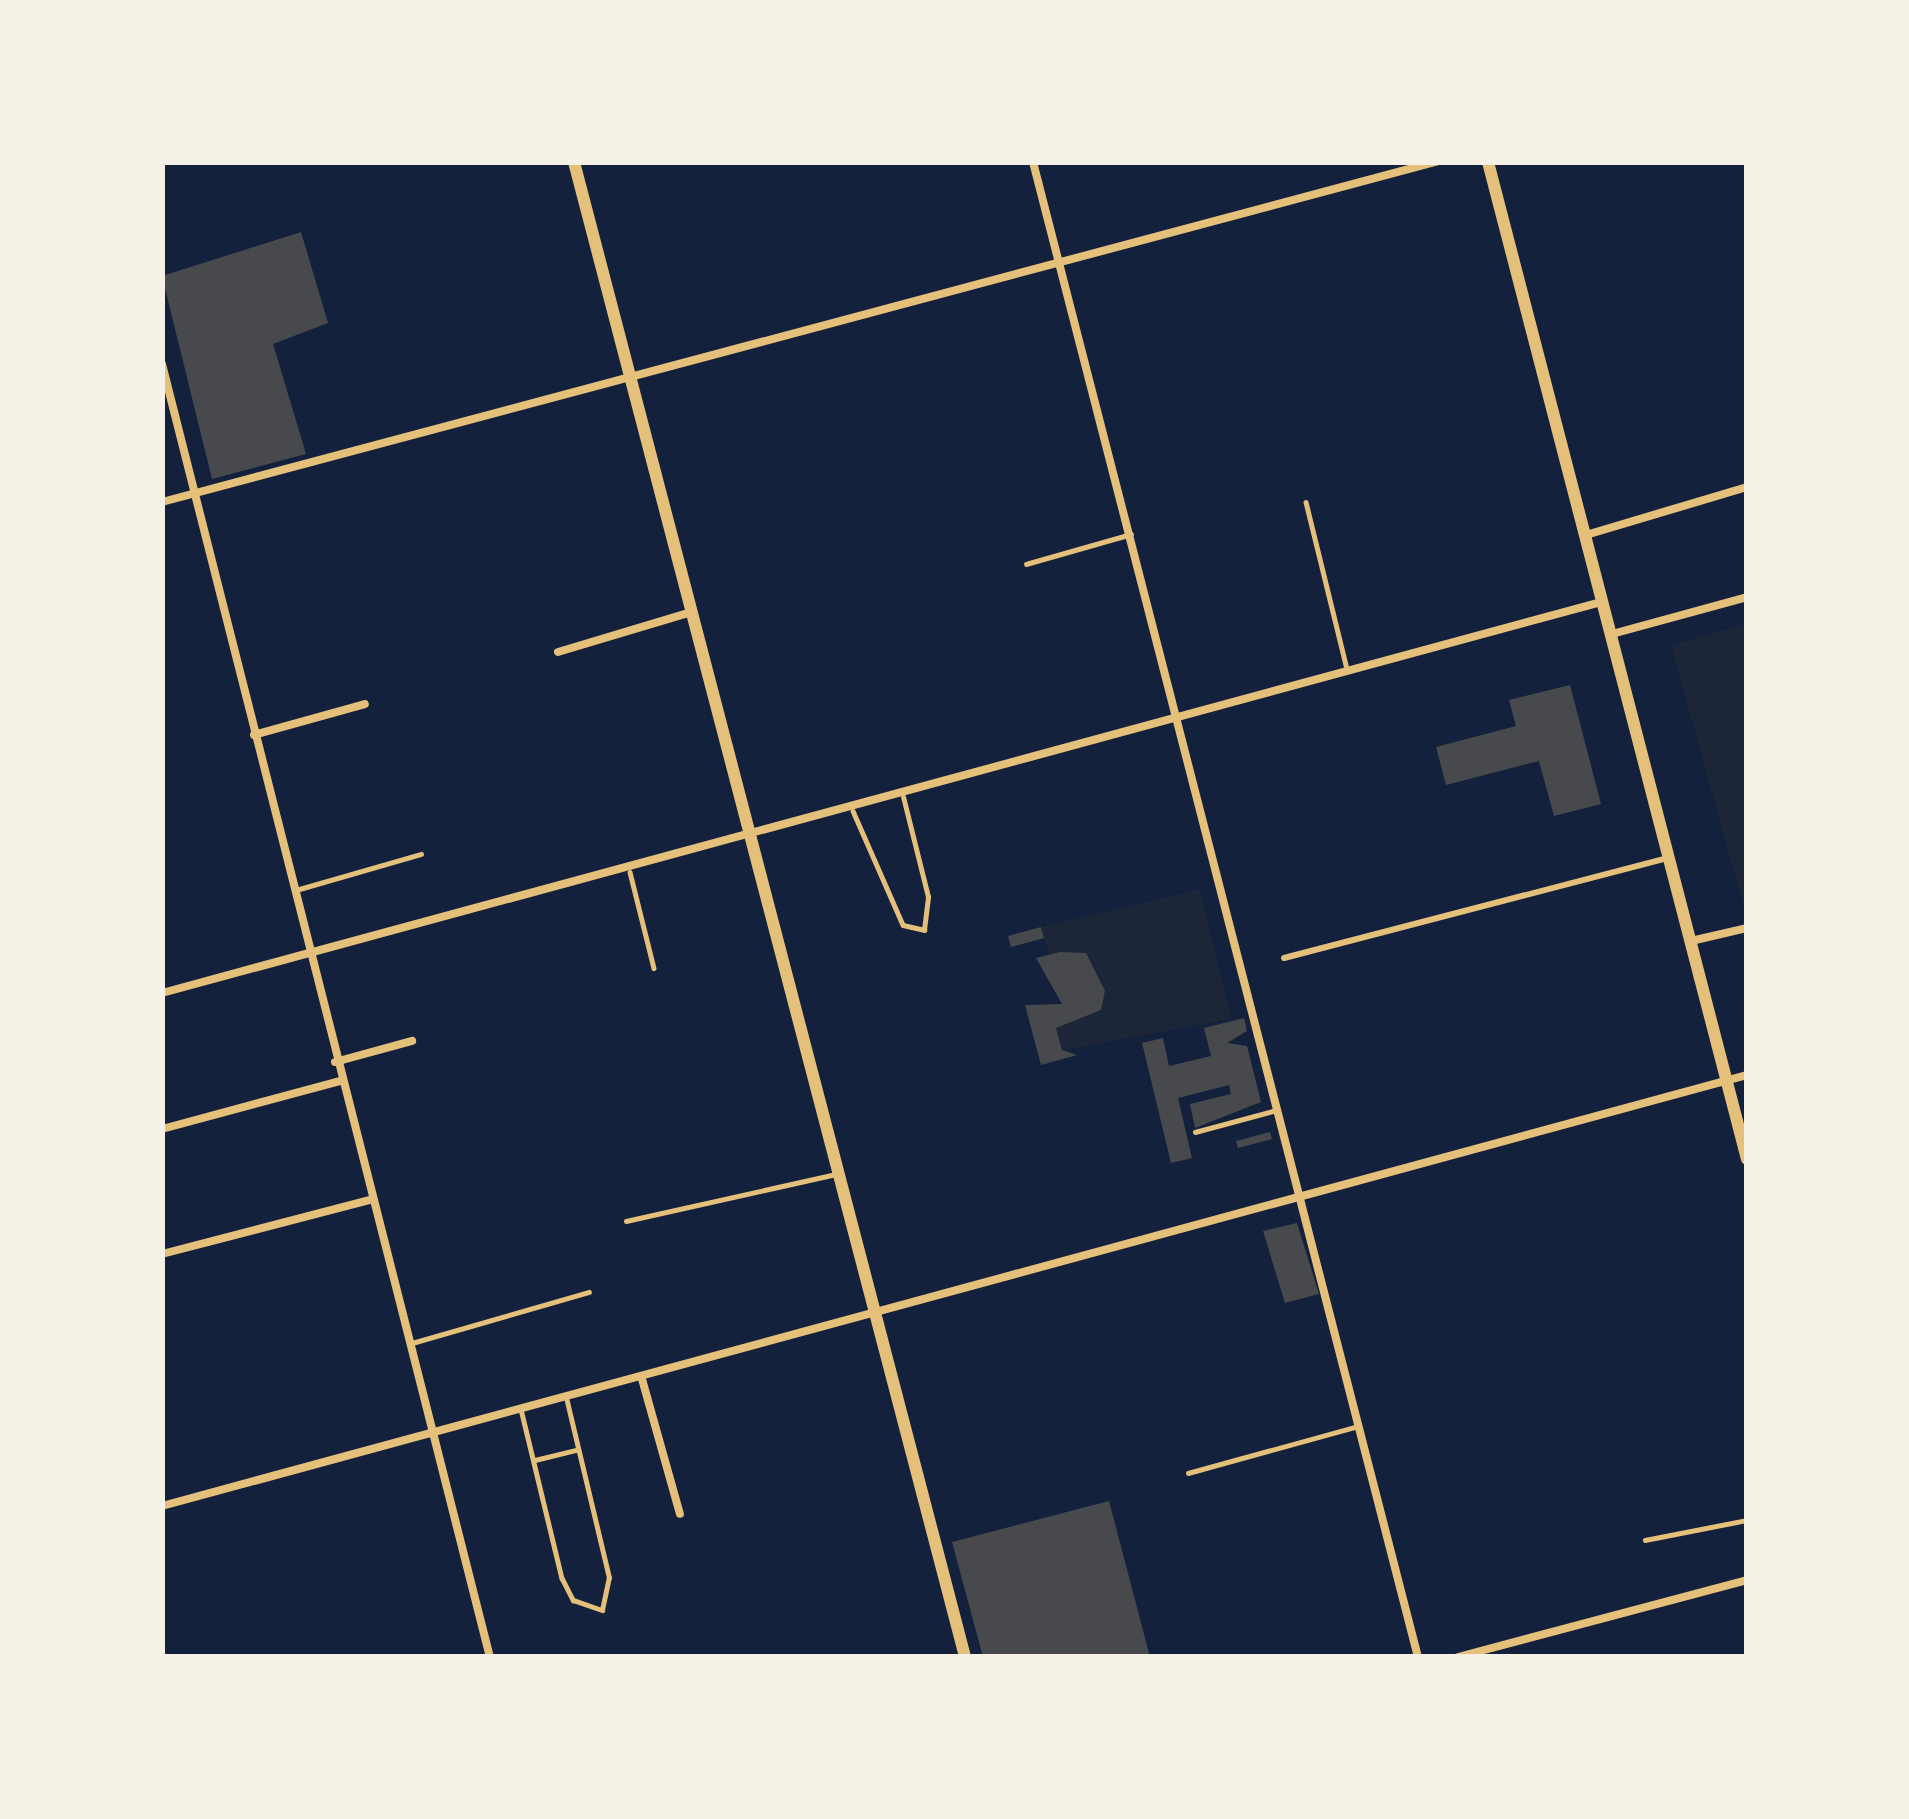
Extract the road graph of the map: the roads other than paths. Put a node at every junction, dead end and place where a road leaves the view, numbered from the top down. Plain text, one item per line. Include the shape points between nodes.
1 (574, 162) edge
2 (1033, 162) edge
3 (1435, 162) edge
4 (1488, 162) edge
5 (1058, 266) junction
6 (162, 364) edge
7 (629, 376) junction
8 (1747, 487) edge
9 (196, 494) junction
10 (162, 502) edge
11 (1306, 502) dead end
12 (1130, 534) junction
13 (1586, 535) junction
14 (1026, 564) dead end
15 (1747, 597) edge
16 (1603, 601) junction
17 (692, 612) junction
18 (1612, 634) junction
19 (558, 652) dead end
20 (1347, 670) junction
21 (364, 704) dead end
22 (1180, 718) junction
23 (254, 735) junction
24 (903, 797) junction
25 (853, 811) junction
26 (752, 840) junction
27 (421, 854) dead end
28 (1670, 858) junction
29 (630, 872) junction
30 (296, 890) junction
31 (1747, 928) edge
32 (1691, 941) junction
33 (313, 954) junction
34 (1284, 958) dead end
35 (654, 968) dead end
36 (162, 993) edge
37 (412, 1041) dead end
38 (335, 1062) junction
39 (1747, 1076) edge
40 (341, 1081) junction
41 (1727, 1081) junction
42 (1273, 1111) junction
43 (162, 1129) edge
44 (1195, 1132) dead end
45 (1747, 1159) edge
46 (836, 1174) junction
47 (373, 1199) junction
48 (1294, 1203) junction
49 (626, 1221) dead end
50 (162, 1254) edge
51 (589, 1292) dead end
52 (872, 1320) junction
53 (412, 1343) junction
54 (642, 1378) junction
55 (566, 1398) junction
56 (521, 1409) junction
57 (1355, 1426) junction
58 (436, 1431) junction
59 (578, 1449) junction
60 (535, 1460) junction
61 (1188, 1473) dead end
62 (162, 1506) edge
63 (680, 1514) dead end
64 (1747, 1520) edge
65 (1645, 1540) dead end
66 (1747, 1580) edge
67 (490, 1657) edge
68 (964, 1657) edge
69 (1418, 1657) edge
70 (1458, 1657) edge

1 - 7 main road
2 - 5 street
3 - 5 street
4 - 13 main road
5 - 7 street
5 - 12 street
6 - 9 street
7 - 9 street
7 - 17 main road
8 - 13 street
9 - 10 street
9 - 23 street
11 - 20 lane
12 - 14 lane
12 - 22 street
13 - 16 main road
15 - 18 street
16 - 18 main road
16 - 20 street
17 - 19 street
17 - 26 main road
18 - 28 main road
20 - 22 street
21 - 23 street
22 - 24 street
22 - 42 street via 1246,969
23 - 30 street
24 - 25 street
24 - 25 lane via 928,897 924,930 903,925
25 - 26 street
26 - 29 street
26 - 46 main road
27 - 30 lane
28 - 32 main road
28 - 34 street
29 - 33 street
29 - 35 lane
30 - 33 street
31 - 32 street
32 - 41 main road
33 - 36 street
33 - 38 street
37 - 38 street
38 - 40 street
39 - 41 street
40 - 43 street
40 - 47 street
41 - 45 main road
41 - 48 street
42 - 44 lane
42 - 48 street
46 - 49 lane
46 - 52 main road
47 - 50 street
47 - 53 street
48 - 52 street
48 - 57 street
51 - 53 lane
52 - 54 street
52 - 68 main road
53 - 58 street
54 - 55 street
54 - 63 street
55 - 56 street
55 - 59 lane
56 - 58 street
56 - 60 lane
57 - 61 lane
57 - 69 street
58 - 62 street
58 - 67 street
59 - 60 lane
59 - 60 lane via 610,1578 602,1610 573,1600 562,1578
64 - 65 lane
66 - 70 street

